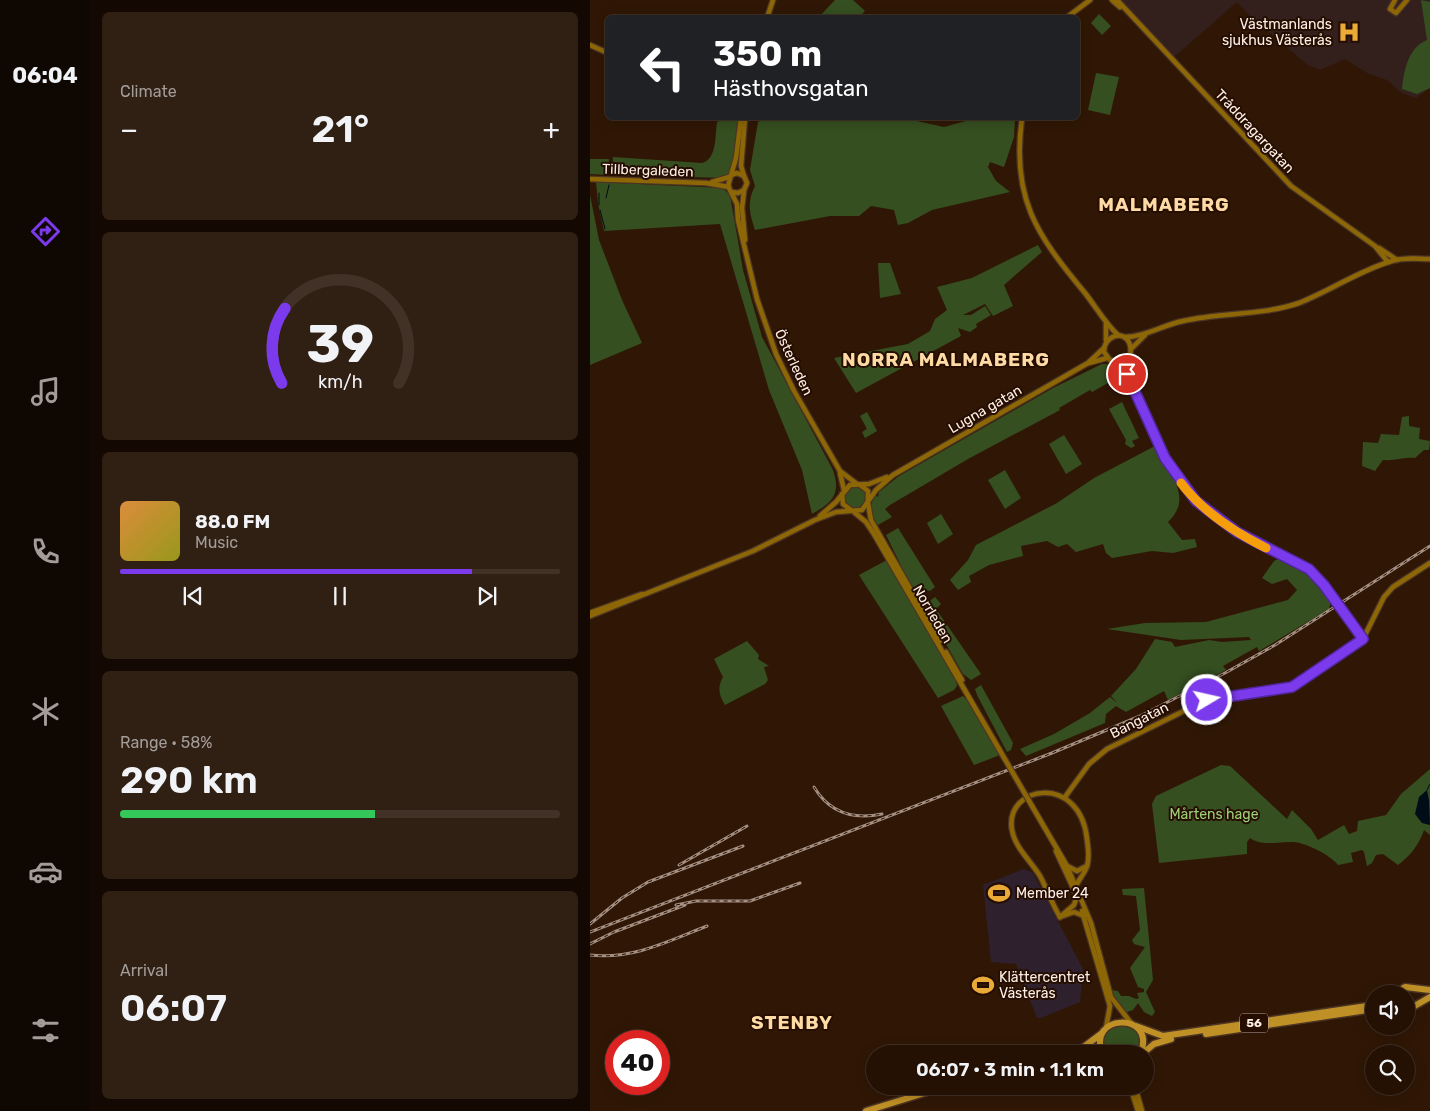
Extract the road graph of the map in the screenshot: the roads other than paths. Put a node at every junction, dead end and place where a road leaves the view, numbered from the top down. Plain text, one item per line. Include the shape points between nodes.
1 (773, 0) edge
2 (1090, 0) edge
3 (1112, 0) edge
4 (1117, 0) edge
5 (1395, 0) edge
6 (1407, 0) edge
7 (767, 15) edge
8 (1070, 15) edge
9 (1130, 16) junction
10 (590, 46) edge
11 (605, 52) edge
12 (741, 120) edge
13 (745, 120) edge
14 (1022, 120) edge
15 (730, 176) junction
16 (744, 176) junction
17 (590, 179) edge
18 (706, 183) junction
19 (730, 190) junction
20 (744, 190) junction
21 (1375, 246) junction
22 (747, 254) junction
23 (1430, 259) edge
24 (1397, 260) junction
25 (1388, 262) junction
26 (1105, 322) junction
27 (1148, 333) junction
28 (1118, 335) junction
29 (1124, 337) junction
30 (1106, 342) junction
31 (1104, 348) junction
32 (1131, 349) junction
33 (1129, 356) junction
34 (1108, 358) junction
35 (1113, 362) junction
36 (1088, 363) junction
37 (1127, 374) junction
38 (840, 471) junction
39 (893, 475) junction
40 (858, 484) junction
41 (843, 491) junction
42 (868, 503) junction
43 (852, 511) junction
44 (815, 520) junction
45 (1430, 563) edge
46 (643, 594) junction
47 (590, 612) edge
48 (590, 616) edge
49 (1363, 639) junction
50 (989, 732) junction
51 (1065, 797) junction
52 (1048, 832) junction
53 (1088, 865) junction
54 (1067, 866) junction
55 (1076, 886) junction
56 (1077, 896) junction
57 (1084, 916) junction
58 (1060, 917) junction
59 (1415, 988) edge
60 (1415, 990) edge
61 (1430, 990) edge
62 (1430, 997) edge
63 (1418, 1005) junction
64 (1365, 1006) edge
65 (1415, 1006) edge
66 (1365, 1010) edge
67 (1133, 1025) junction
68 (1104, 1030) junction
69 (1086, 1045) edge
70 (1101, 1045) edge
71 (1143, 1045) edge
72 (1153, 1045) edge
73 (918, 1095) edge
74 (1134, 1095) edge
75 (1136, 1095) edge
76 (1137, 1103) junction
77 (866, 1111) edge
78 (1138, 1111) edge
79 (1142, 1111) edge

1 - 7 main road
2 - 8 main road
3 - 9 main road, Tråddragargatan
4 - 9 main road, Tråddragargatan
5 - 6 main road via 1390,7 1394,13
9 - 21 main road, Tråddragargatan via 1291,186
10 - 11 main road
12 - 15 main road
13 - 16 main road via 741,166
14 - 26 main road via 1020,175 1029,212 1049,250
15 - 16 main road via 738,173
15 - 18 main road, Tillbergaleden
15 - 19 main road
16 - 20 main road via 747,183
17 - 18 main road, Tillbergaleden
18 - 19 main road, Tillbergaleden
19 - 20 main road via 738,193
19 - 22 main road, Österleden
20 - 22 main road, Österleden via 742,208
21 - 24 main road, Tråddragargatan
21 - 25 main road, Tråddragargatan
22 - 38 main road, Österleden via 757,299 776,354
23 - 24 main road
24 - 25 main road
25 - 27 main road via 1292,305 1256,313 1208,316
26 - 28 main road
26 - 30 main road
27 - 29 main road
27 - 32 main road
28 - 29 main road
28 - 30 main road
29 - 32 main road
30 - 31 main road
31 - 34 main road
31 - 36 main road, Lugna gatan
32 - 33 main road
33 - 35 main road
33 - 37 main road
34 - 35 main road
34 - 36 main road, Lugna gatan
35 - 37 main road
36 - 39 main road, Lugna gatan
37 - 49 main road via 1165,458 1196,501 1242,535 1309,569
38 - 40 main road, Österleden
38 - 41 main road, Österleden
39 - 40 main road, Lugna gatan via 873,483
39 - 42 main road, Lugna gatan via 876,490
40 - 41 main road
40 - 42 main road via 868,492
41 - 43 main road via 843,504
41 - 44 main road
42 - 43 main road via 862,510
42 - 50 main road, Norrleden via 874,526
43 - 44 main road via 836,512
43 - 50 main road, Norrleden via 866,522 874,534
44 - 46 main road via 753,551
45 - 49 main road, Bangatan via 1384,596
46 - 47 main road
46 - 48 main road
49 - 51 main road, Bangatan via 1292,687 1202,701 1107,749 1089,764
50 - 52 main road, Norrleden, bridge
51 - 53 main road via 1085,828
51 - 58 main road via 1049,792 1025,799 1017,808 1012,822 1016,843 1040,877
52 - 54 main road, Norrleden
52 - 56 main road, Norrleden
53 - 54 main road via 1077,871
53 - 55 main road
54 - 55 main road, Norrleden
55 - 67 main road, Norrleden via 1093,930 1111,997
56 - 57 main road, Norrleden
56 - 58 main road via 1074,906
57 - 58 main road via 1074,912
57 - 68 main road, Norrleden via 1110,1006
59 - 61 highway
60 - 63 highway
62 - 63 highway
63 - 65 highway
64 - 67 highway, 56 via 1163,1036
66 - 72 highway, 56 via 1166,1040
67 - 68 highway via 1120,1022
67 - 71 highway, 56 via 1144,1040
68 - 69 highway
68 - 70 highway
73 - 77 highway
74 - 76 main road
75 - 76 main road
76 - 78 main road
76 - 79 main road

